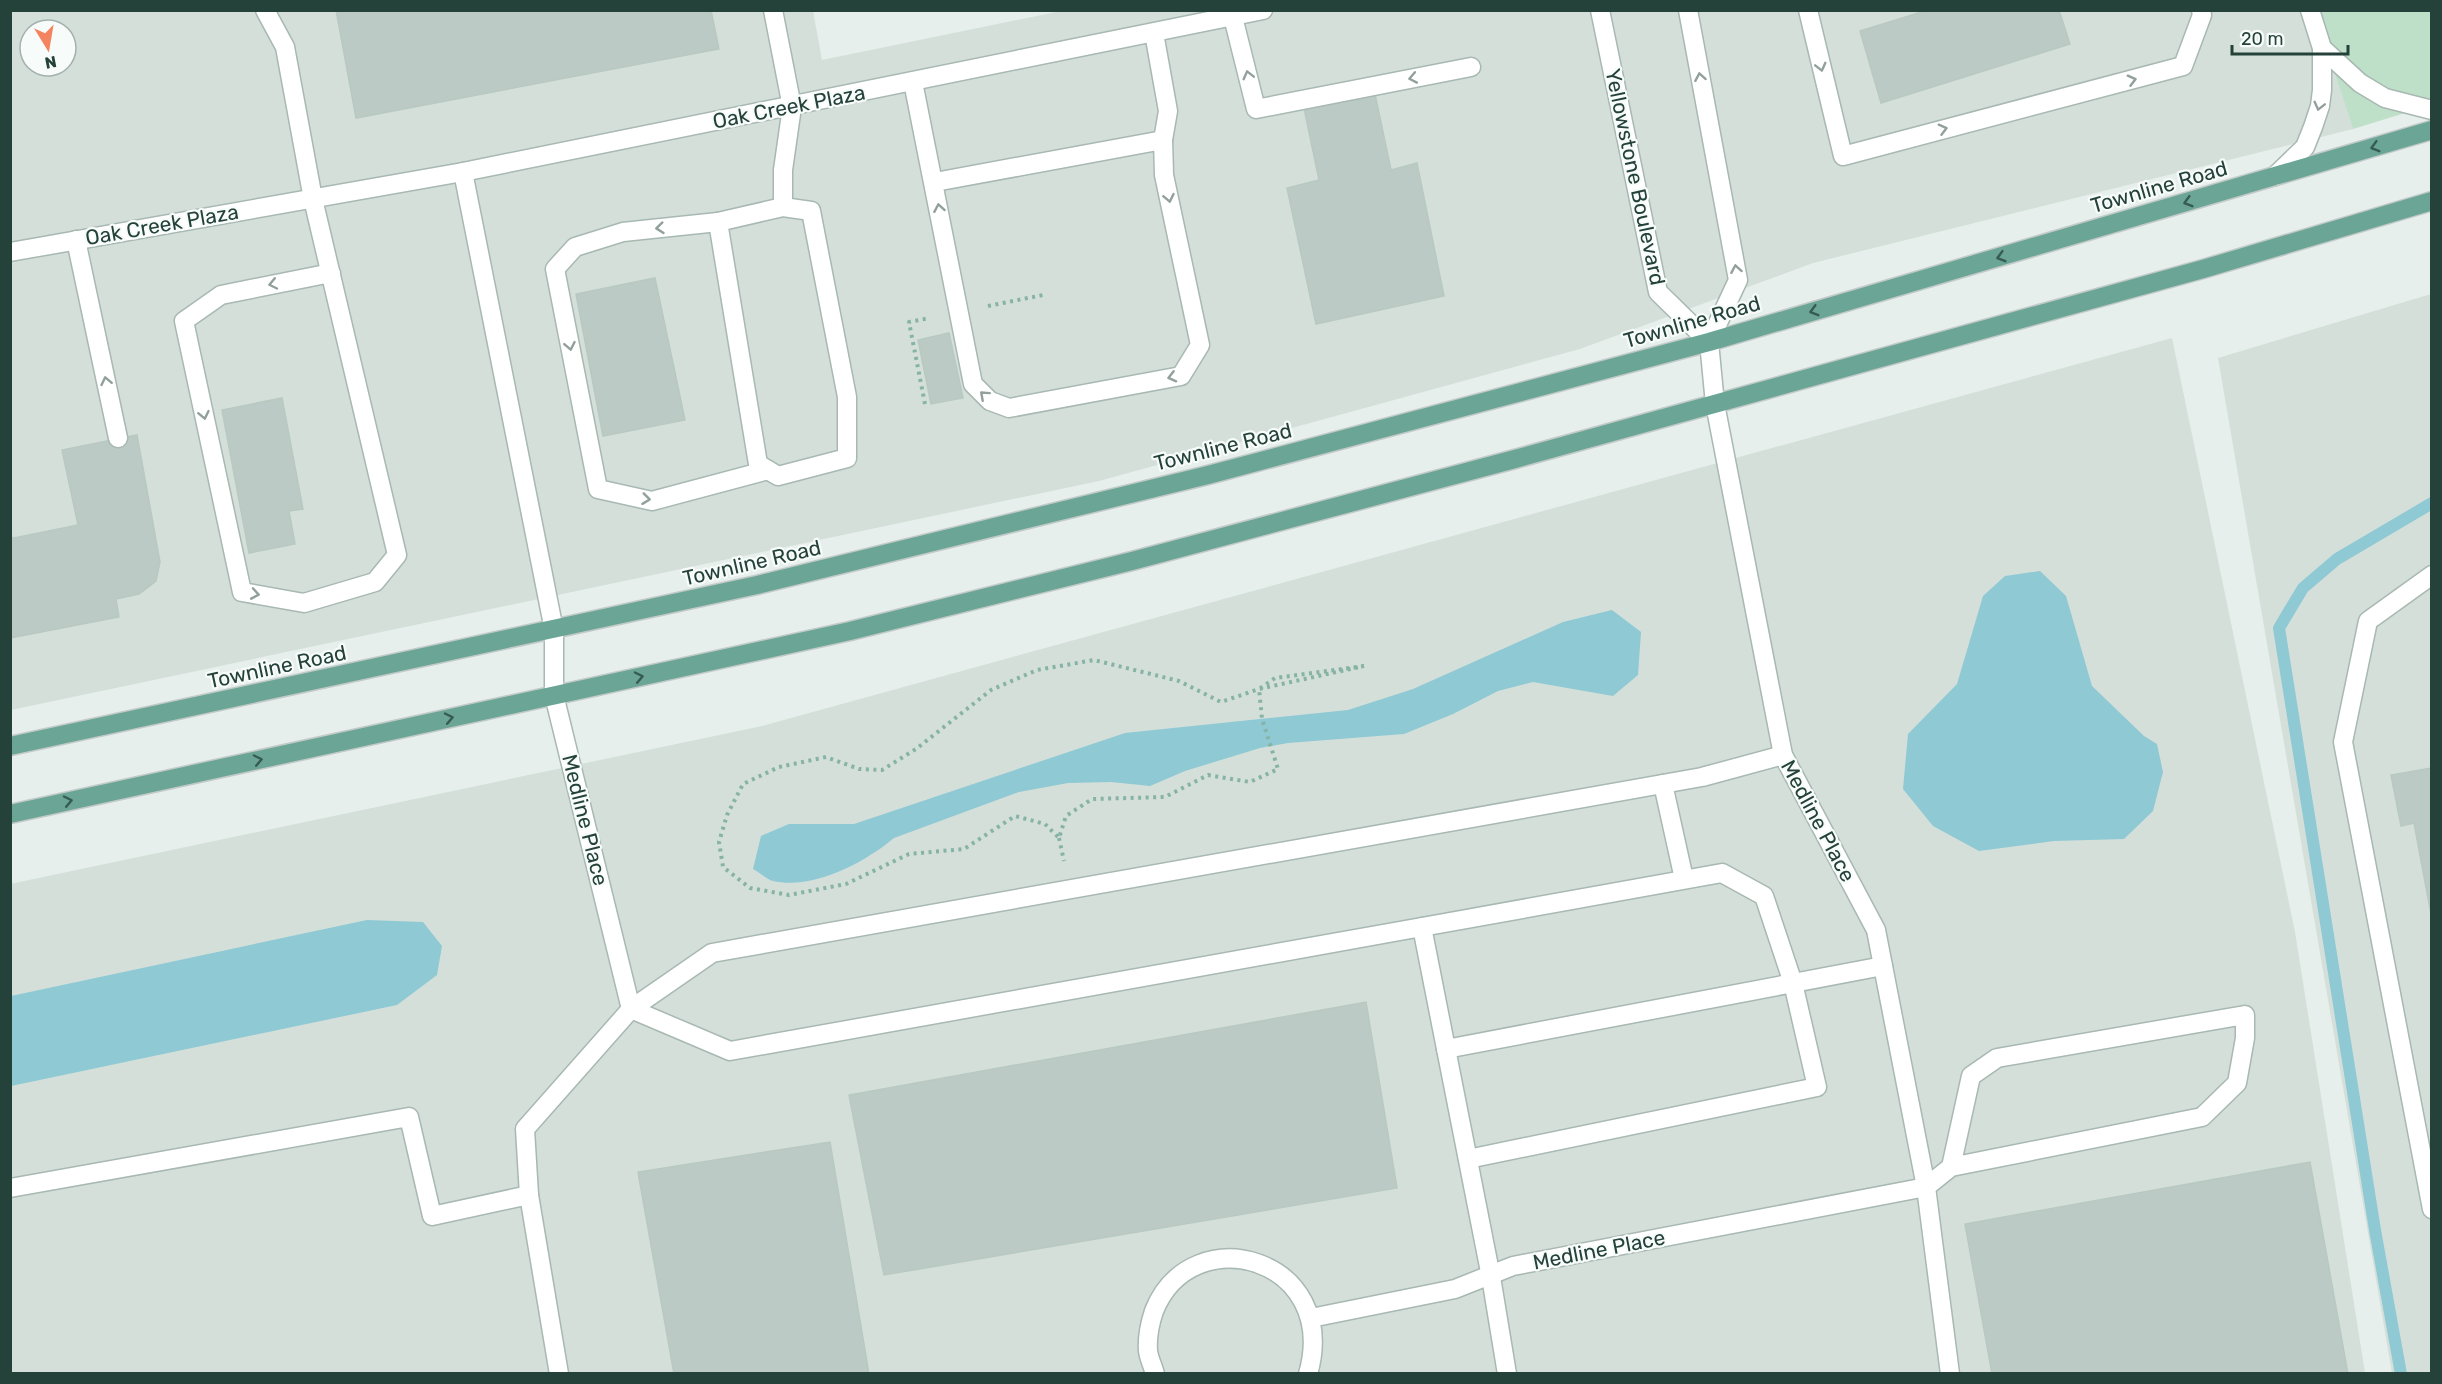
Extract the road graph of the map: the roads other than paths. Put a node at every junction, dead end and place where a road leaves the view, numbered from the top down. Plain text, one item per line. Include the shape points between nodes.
1 (265, 10) edge
2 (772, 10) edge
3 (1263, 10) edge
4 (1599, 10) edge
5 (1688, 10) edge
6 (1808, 10) edge
7 (2201, 10) edge
8 (2310, 10) edge
9 (1233, 17) junction
10 (1154, 33) junction
11 (2322, 48) junction
12 (1471, 67) dead end
13 (913, 82) junction
14 (792, 107) junction
15 (2432, 110) edge
16 (2432, 130) edge
17 (1163, 140) junction
18 (463, 172) junction
19 (2275, 177) junction
20 (935, 182) junction
21 (313, 199) junction
22 (2432, 201) edge
23 (783, 207) junction
24 (718, 222) junction
25 (76, 240) junction
26 (10, 252) edge
27 (331, 273) junction
28 (1709, 342) junction
29 (1715, 404) junction
30 (118, 438) dead end
31 (768, 470) junction
32 (2432, 575) edge
33 (554, 630) junction
34 (554, 695) junction
35 (10, 746) edge
36 (1783, 755) junction
37 (1663, 784) junction
38 (10, 814) edge
39 (1683, 879) junction
40 (1422, 927) junction
41 (1882, 966) junction
42 (1793, 983) junction
43 (631, 1009) junction
44 (1446, 1049) junction
45 (1468, 1159) junction
46 (1951, 1167) junction
47 (1926, 1187) junction
48 (10, 1188) edge
49 (529, 1195) junction
50 (2432, 1209) edge
51 (1491, 1276) junction
52 (1311, 1318) junction
53 (559, 1374) edge
54 (1155, 1374) edge
55 (1308, 1374) edge
56 (1507, 1374) edge
57 (1950, 1374) edge

1 - 21 street via 285,47
2 - 14 street
3 - 9 street, Oak Creek Plaza
4 - 28 street, Yellowstone Boulevard via 1658,292
28 -> 5 street via 1737,280
6 -> 7 street via 1843,156 2183,66
8 - 11 street
9 - 10 street, Oak Creek Plaza
12 -> 9 street via 1256,109
10 - 13 street, Oak Creek Plaza
10 - 17 street via 1168,111
11 - 15 street via 2360,83 2385,98
11 -> 19 street via 2322,90 2313,127 2305,147
13 - 14 street, Oak Creek Plaza
13 - 20 street
14 - 18 street, Oak Creek Plaza
14 - 23 street via 783,170
16 -> 19 main road, Townline Road
17 - 20 street
17 -> 20 street via 1164,175 1200,345 1181,376 1009,408 990,401 973,384
18 - 21 street, Oak Creek Plaza
18 - 33 street, Medline Place
19 -> 28 main road, Townline Road
21 - 25 street, Oak Creek Plaza
21 - 27 street
22 - 29 main road via 2203,269
23 - 24 street
23 - 31 street via 811,211 847,397 847,458 777,476
24 - 31 street via 758,464
24 -> 31 street via 623,232 575,247 555,269 598,489 652,501
25 - 26 street, Oak Creek Plaza
30 -> 25 street
27 -> 27 street via 221,295 184,321 242,592 304,603 375,582 397,555
28 - 29 street, Medline Place
28 - 33 main road, Townline Road via 1208,475 758,585
34 -> 29 main road via 850,631 1132,561
29 - 36 street, Medline Place
32 - 50 street via 2368,621 2343,742
33 - 34 street, Medline Place
33 - 35 main road, Townline Road
38 -> 34 main road
34 - 43 street, Medline Place
36 - 37 street
36 - 41 street, Medline Place via 1876,930
37 - 39 street
37 - 43 street via 712,953
39 - 40 street
39 - 42 street via 1722,873 1764,896
40 - 43 street via 730,1051
40 - 44 street
41 - 42 street
41 - 47 street, Medline Place
42 - 44 street
42 - 45 street via 1817,1087
43 - 49 street via 525,1129
44 - 45 street
45 - 51 street
46 - 46 street, Medline Place via 2202,1117 2237,1083 2246,1015 1997,1058 1971,1076
46 - 47 street, Medline Place
47 - 51 street, Medline Place via 1513,1266
47 - 57 street
48 - 49 street via 409,1117 432,1216
49 - 53 street
51 - 52 street, Medline Place via 1455,1289
51 - 56 street
52 - 54 street via 1299,1293 1280,1274 1255,1262 1227,1258 1200,1264 1177,1278 1160,1298 1149,1324 1148,1351
52 - 55 street via 1314,1346

